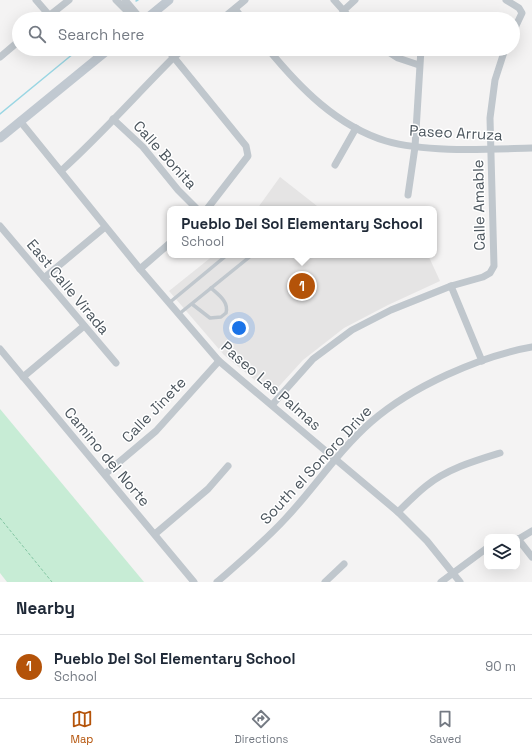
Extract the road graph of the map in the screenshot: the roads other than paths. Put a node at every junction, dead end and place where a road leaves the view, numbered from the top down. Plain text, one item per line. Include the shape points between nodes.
1 (36, 0) edge
2 (69, 0) edge
3 (116, 0) edge
4 (125, 0) edge
5 (169, 0) edge
6 (245, 0) edge
7 (334, 0) edge
8 (355, 0) edge
9 (506, 0) edge
10 (235, 9) junction
11 (343, 11) joint
12 (44, 12) edge
13 (53, 12) edge
14 (128, 12) edge
15 (135, 12) edge
16 (154, 12) edge
17 (231, 12) edge
18 (237, 12) edge
19 (520, 18) edge
20 (12, 47) edge
21 (100, 56) edge
22 (274, 56) edge
23 (395, 56) edge
24 (420, 56) edge
25 (502, 56) edge
26 (0, 57) edge
27 (174, 57) joint
28 (419, 65) junction
29 (113, 119) junction
30 (20, 121) junction
31 (356, 128) junction
32 (0, 138) edge
33 (415, 147) junction
34 (532, 148) edge
35 (492, 149) junction
36 (334, 166) dead end
37 (61, 171) junction
38 (408, 195) dead end
39 (195, 206) edge
40 (209, 206) edge
41 (0, 226) edge
42 (106, 227) junction
43 (167, 246) edge
44 (223, 258) edge
45 (248, 258) edge
46 (140, 269) junction
47 (44, 278) junction
48 (451, 286) junction
49 (211, 288) junction
50 (169, 303) junction
51 (192, 304) junction
52 (179, 314) junction
53 (84, 326) junction
54 (532, 347) edge
55 (0, 349) edge
56 (219, 361) junction
57 (482, 361) junction
58 (116, 364) dead end
59 (23, 377) junction
60 (272, 405) junction
61 (500, 453) dead end
62 (336, 459) junction
63 (228, 466) dead end
64 (105, 474) junction
65 (398, 512) junction
66 (532, 531) edge
67 (155, 534) junction
68 (520, 538) edge
69 (520, 541) edge
70 (484, 550) edge
71 (532, 556) edge
72 (344, 564) dead end
73 (452, 573) junction
74 (194, 582) edge
75 (217, 582) edge
76 (326, 582) edge
77 (441, 582) edge
78 (460, 582) edge

1 - 12 street
2 - 13 street
3 - 14 street
4 - 15 street
5 - 16 street
6 - 10 street
7 - 11 street
8 - 11 street
9 - 19 street via 519,8 522,14
10 - 17 street
10 - 18 street
20 - 26 street
21 - 30 street
22 - 31 street, Paseo Arruza via 291,78 318,103
23 - 28 street
24 - 28 street
25 - 35 street, Calle Amable via 492,97
27 - 29 street
27 - 40 street via 246,146 248,156
28 - 33 street
29 - 37 street via 95,140
29 - 39 street, Calle Bonita via 143,147 178,190
30 - 32 street
30 - 37 street, Paseo Las Palmas
31 - 33 street, Paseo Arruza via 386,141
31 - 36 street
33 - 35 street, Paseo Arruza
33 - 38 street
34 - 35 street, Paseo Arruza
35 - 48 street, Calle Amable via 494,266 483,278
37 - 42 street, Paseo Las Palmas
41 - 47 street, East Calle Virada
42 - 46 street, Paseo Las Palmas
42 - 47 street
43 - 46 street
44 - 50 lane
45 - 49 lane
46 - 50 street, Paseo Las Palmas
47 - 53 street, East Calle Virada
48 - 57 street
48 - 60 street, Calle Amable via 391,310 352,330 313,359
49 - 51 lane
49 - 51 lane via 227,305 226,313 221,317 210,318
50 - 52 street, Paseo Las Palmas
51 - 52 lane
52 - 56 street, Paseo Las Palmas
53 - 58 street, East Calle Virada
53 - 59 street
54 - 57 street, South el Sonoro Drive
55 - 59 street, Camino del Norte
56 - 60 street, Paseo Las Palmas
56 - 64 street, Calle Jinete via 156,431
57 - 62 street, South el Sonoro Drive via 420,388 393,404 370,423
59 - 64 street, Camino del Norte
60 - 62 street, Paseo Las Palmas
61 - 65 street via 467,463 446,473 426,486
62 - 65 street, Paseo Las Palmas
62 - 75 street, South el Sonoro Drive via 286,518
63 - 67 street via 208,489
64 - 67 street, Camino del Norte
65 - 73 street, Paseo Las Palmas via 427,541
66 - 68 street
67 - 74 street, Camino del Norte
69 - 71 street
70 - 73 street
72 - 76 street
73 - 77 street
73 - 78 street, Paseo Las Palmas

